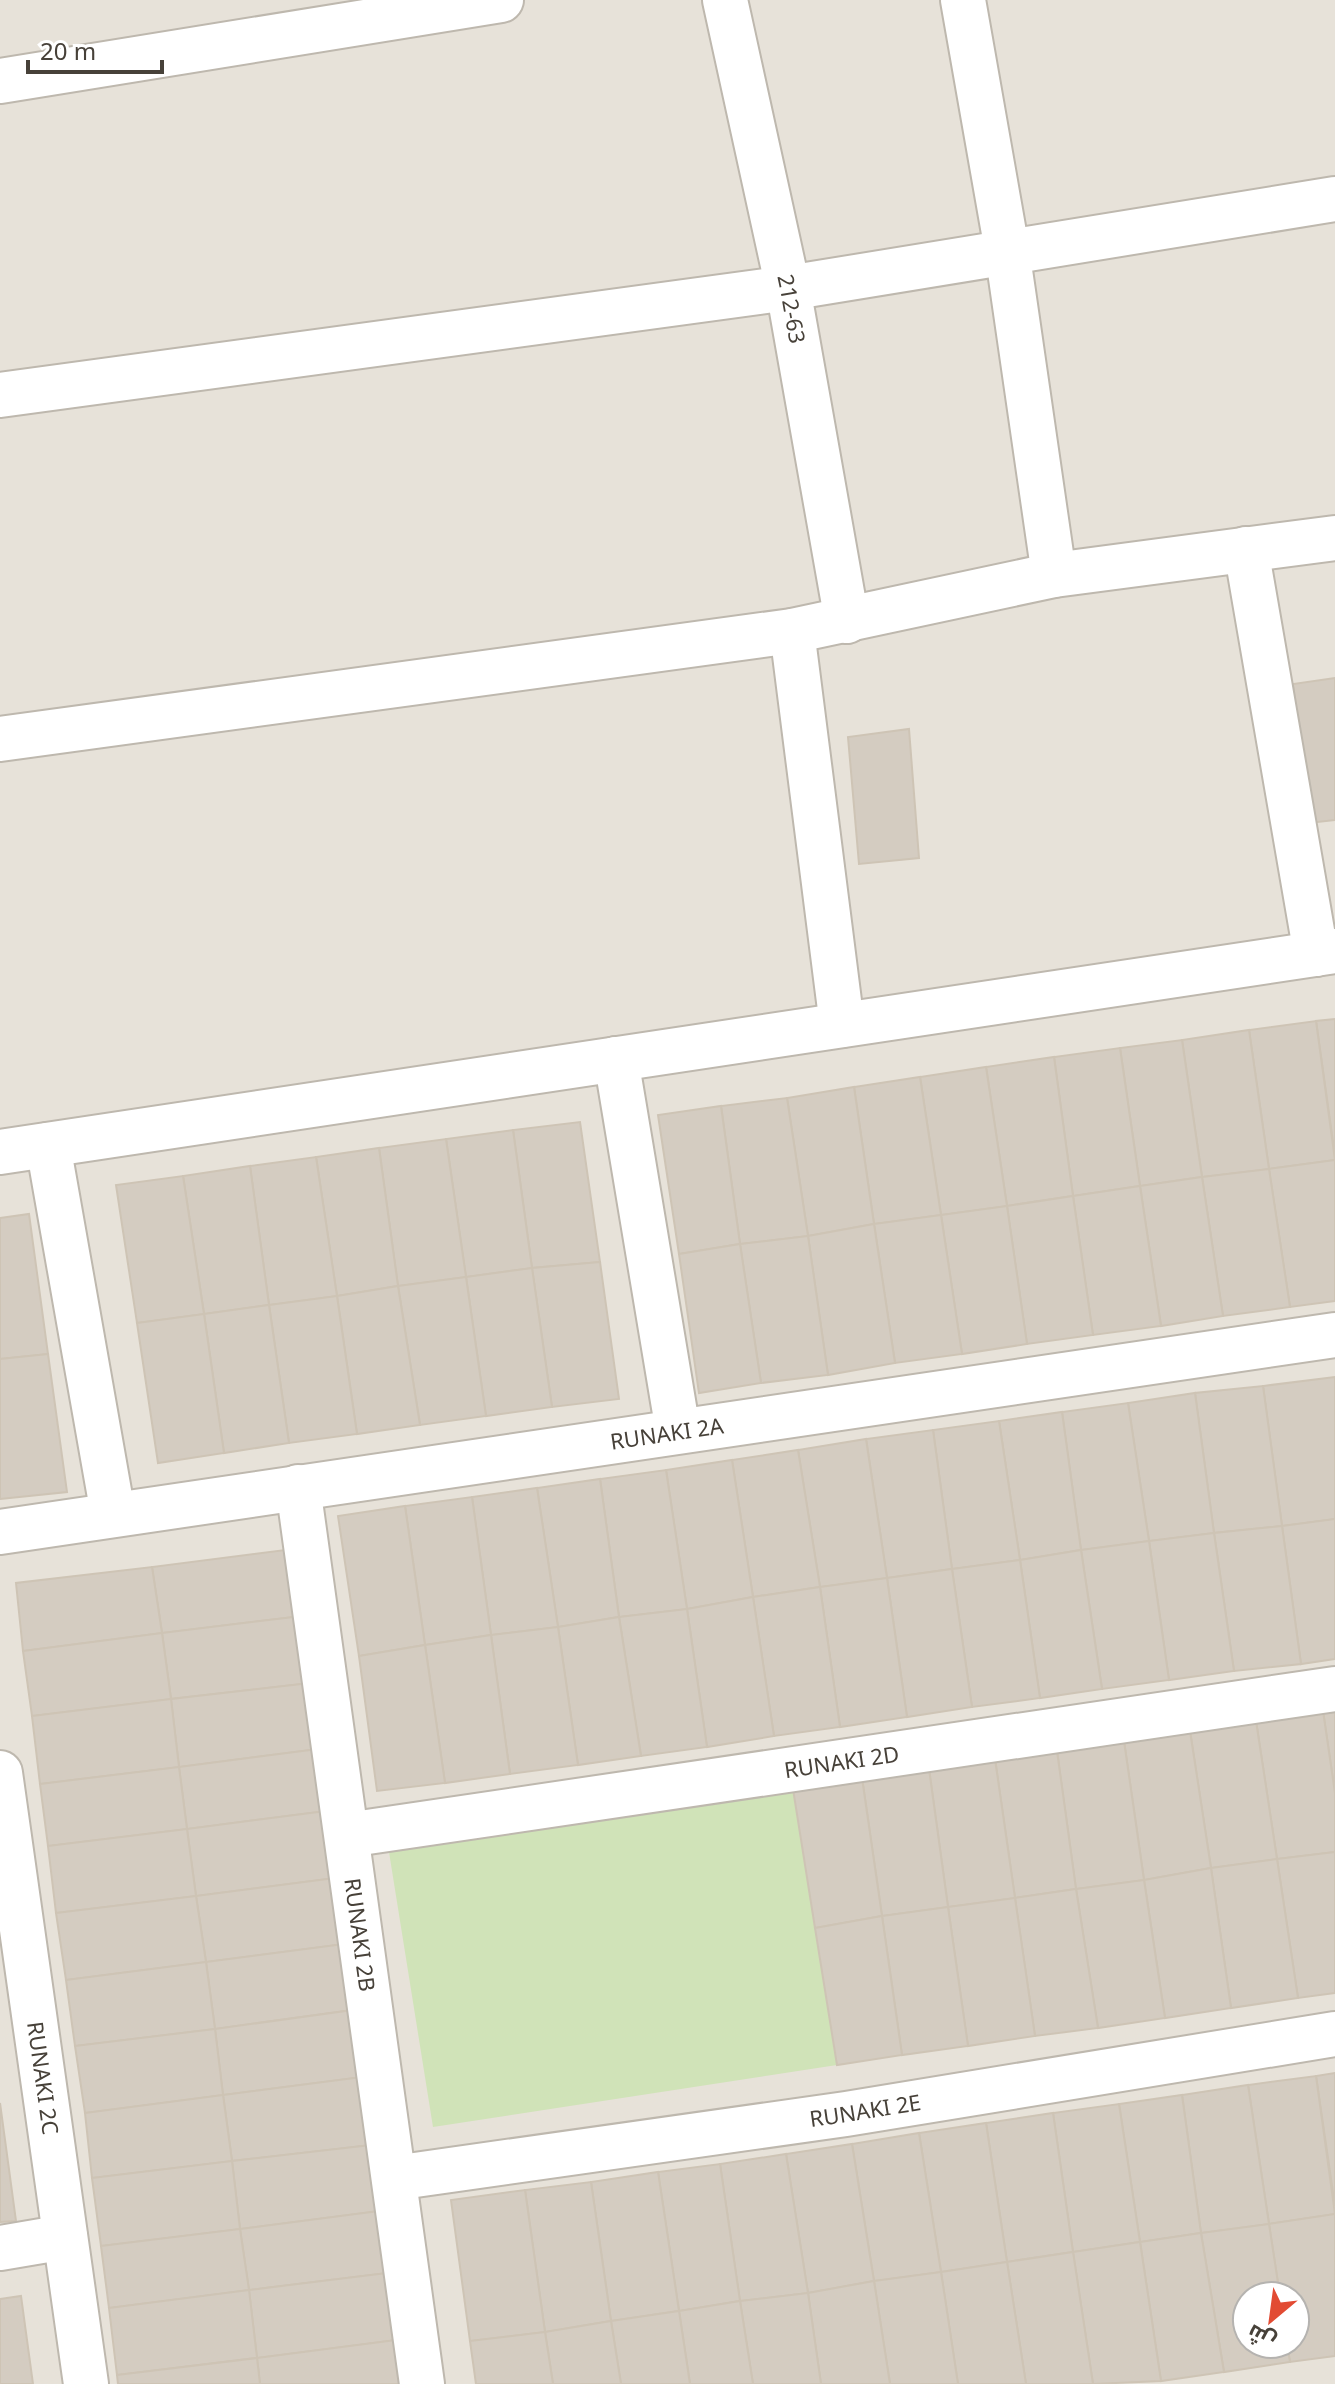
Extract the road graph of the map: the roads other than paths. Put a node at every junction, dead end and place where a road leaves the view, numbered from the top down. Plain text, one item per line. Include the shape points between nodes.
1 (501, 0) edge
2 (725, 0) edge
3 (963, 0) edge
4 (0, 81) edge
5 (1335, 199) edge
6 (1007, 250) junction
7 (788, 288) junction
8 (0, 395) edge
9 (1335, 538) edge
10 (1246, 549) junction
11 (1054, 575) junction
12 (847, 621) junction
13 (792, 631) junction
14 (0, 739) edge
15 (1326, 952) edge
16 (842, 1025) junction
17 (616, 1059) junction
18 (48, 1145) junction
19 (0, 1152) edge
20 (1335, 1335) edge
21 (678, 1431) junction
22 (298, 1487) junction
23 (113, 1514) junction
24 (0, 1532) edge
25 (1335, 1689) edge
26 (0, 1773) edge
27 (347, 1835) junction
28 (8, 1886) edge
29 (1335, 2034) edge
30 (394, 2178) junction
31 (65, 2237) junction
32 (0, 2248) edge
33 (86, 2384) edge
34 (422, 2384) edge

1 - 4 street
2 - 7 street, 212-63
3 - 6 street
5 - 6 street
6 - 7 street
6 - 11 street
7 - 8 street
7 - 12 street, 212-63
9 - 10 street
10 - 11 street
10 - 15 street
11 - 12 street
12 - 13 street
13 - 14 street
13 - 16 street
15 - 16 street
16 - 17 street
17 - 18 street
17 - 21 street
18 - 19 street
18 - 23 street
20 - 21 street, RUNAKI 2A
21 - 22 street, RUNAKI 2A
22 - 23 street, RUNAKI 2A
22 - 27 street, RUNAKI 2B
23 - 24 street, RUNAKI 2A
25 - 27 street, RUNAKI 2D
26 - 28 street, RUNAKI 2C
27 - 30 street, RUNAKI 2B
28 - 31 street, RUNAKI 2C
29 - 30 street, RUNAKI 2E via 846,2114
30 - 34 street, RUNAKI 2B
31 - 32 street
31 - 33 street, RUNAKI 2C

